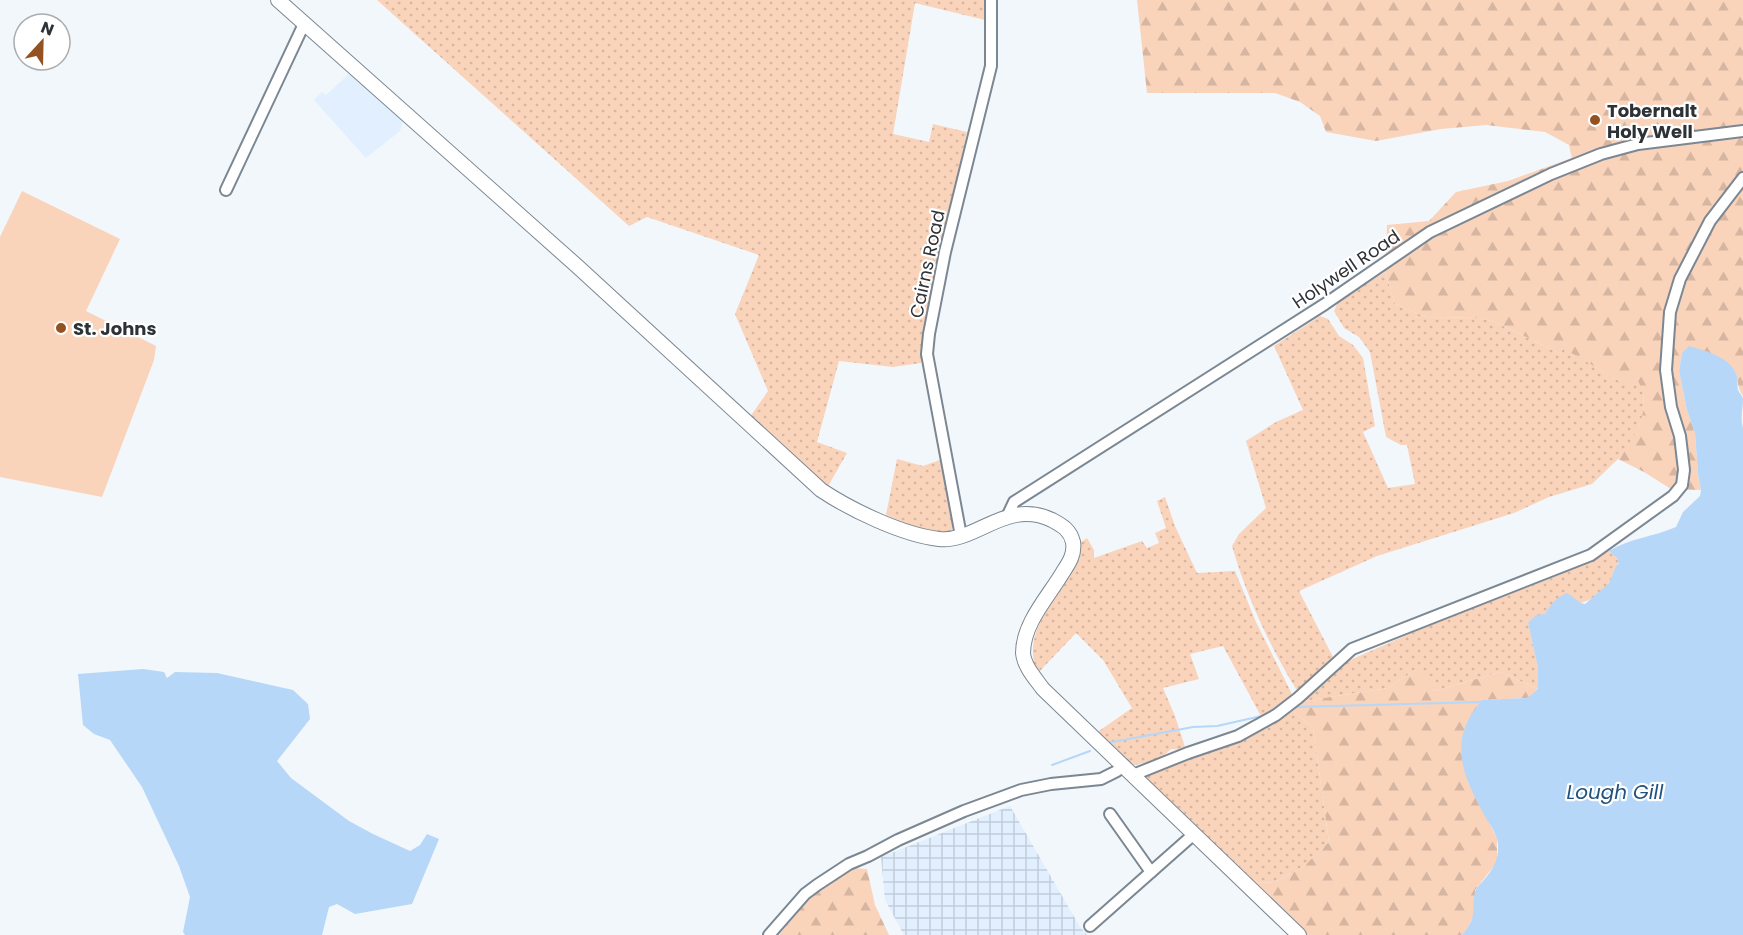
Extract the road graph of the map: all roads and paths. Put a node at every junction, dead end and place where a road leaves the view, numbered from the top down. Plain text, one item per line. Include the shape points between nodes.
1 (278, 0) edge
2 (991, 0) edge
3 (304, 24) junction
4 (1743, 131) edge
5 (1743, 178) edge
6 (226, 190) dead end
7 (1007, 517) junction
8 (961, 536) junction
9 (1124, 765) junction
10 (1134, 775) junction
11 (1110, 814) dead end
12 (1194, 834) junction
13 (1151, 872) junction
14 (1089, 926) dead end
15 (769, 935) edge
16 (1299, 935) edge

1 - 3 main road
2 - 8 street, Cairns Road via 991,66 928,334 927,354
3 - 6 street
3 - 8 main road via 577,266 821,490 907,531 940,539
4 - 7 street, Holywell Road via 1638,144 1601,154 1430,232 1325,304 1014,502
5 - 10 street via 1710,221 1680,279 1670,312 1666,370 1684,470 1682,485 1673,496 1591,555 1352,649 1276,715 1238,736
7 - 8 main road
7 - 9 main road via 1046,517 1064,526 1071,535 1074,549 1069,562 1035,615 1023,654 1042,689
9 - 10 main road
9 - 15 street via 1101,779 1021,790 898,840 817,885
10 - 12 main road
11 - 13 street
12 - 13 street
12 - 16 main road
13 - 14 street

